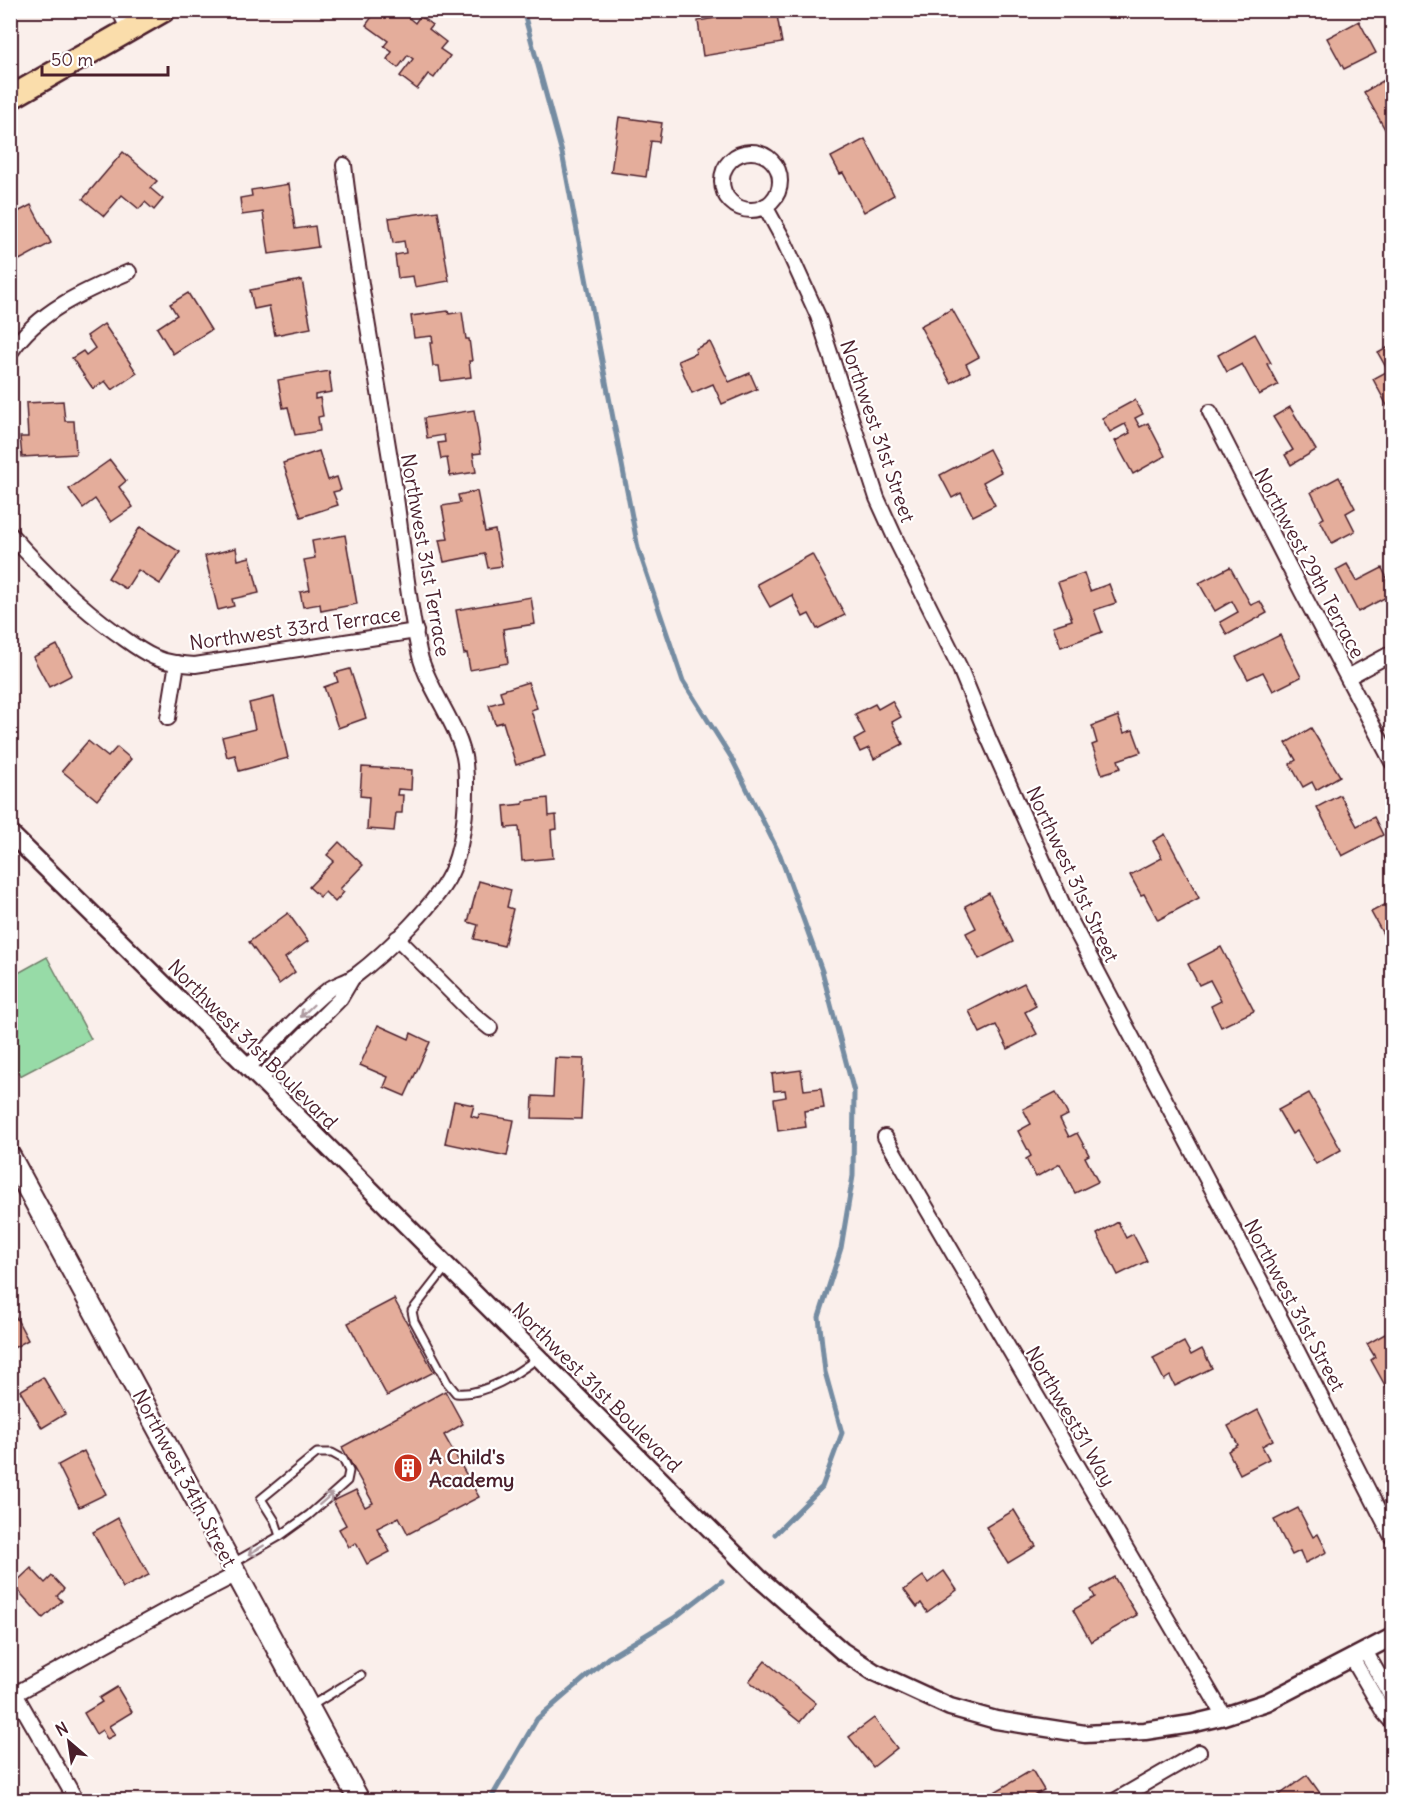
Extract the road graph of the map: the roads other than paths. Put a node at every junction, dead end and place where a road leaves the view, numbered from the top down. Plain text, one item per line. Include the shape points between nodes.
1 (164, 10) edge
2 (124, 20) edge
3 (10, 98) edge
4 (344, 165) dead end
5 (765, 206) junction
6 (129, 272) dead end
7 (10, 353) edge
8 (1210, 412) dead end
9 (10, 534) edge
10 (416, 631) junction
11 (1392, 653) edge
12 (177, 663) junction
13 (1348, 677) junction
14 (168, 718) dead end
15 (1392, 762) edge
16 (10, 833) edge
17 (397, 938) junction
18 (353, 977) junction
19 (490, 1028) dead end
20 (248, 1067) junction
21 (260, 1079) junction
22 (885, 1137) dead end
23 (10, 1156) edge
24 (447, 1266) junction
25 (538, 1358) junction
26 (280, 1536) junction
27 (1392, 1537) edge
28 (234, 1569) junction
29 (1392, 1637) edge
30 (1359, 1654) junction
31 (361, 1676) dead end
32 (13, 1690) edge
33 (1392, 1698) edge
34 (309, 1707) junction
35 (1224, 1716) junction
36 (1392, 1722) edge
37 (1199, 1752) dead end
38 (76, 1800) edge
39 (359, 1800) edge
40 (1116, 1800) edge

1 - 2 main road
2 - 3 main road
4 - 10 street, Northwest 31st Terrace
5 - 5 street via 778,192 779,174 769,158 741,154 727,166 722,184 725,193 730,201 747,210
5 - 27 street, Northwest 31st Street via 818,316 877,498 959,666 1067,914
6 - 7 street via 57,307
8 - 13 street, Northwest 29th Terrace
9 - 12 street, Northwest 33rd Terrace via 100,621 136,648
10 - 12 street, Northwest 33rd Terrace via 195,665
10 - 17 street, Northwest 31st Terrace via 421,658 465,760 466,807 453,869 429,905
11 - 13 street
12 - 14 street
13 - 15 street, Northwest 29th Terrace
16 - 20 street, Northwest 31st Boulevard
17 - 18 street, Northwest 31st Terrace
17 - 19 street
18 -> 20 street, Northwest 31st Terrace via 330,989
18 - 21 street, Northwest 31st Terrace via 340,999
20 - 21 street, Northwest 31st Boulevard
21 - 24 street, Northwest 31st Boulevard
22 - 35 street, Northwest31 Way
23 - 28 main road, Northwest 34th Street
24 - 25 street, Northwest 31st Boulevard
24 - 25 lane via 412,1311 441,1372 456,1393 465,1394 511,1377
25 - 35 street, Northwest 31st Boulevard via 759,1578 842,1651 874,1672 950,1707 996,1720 1085,1734 1145,1731
26 -> 26 lane via 347,1481 349,1471 343,1459 332,1453 317,1453 261,1499
26 -> 28 lane
28 - 32 street via 167,1610
28 - 34 main road, Northwest 34th Street
29 - 30 street, Northwest 31st Boulevard
30 - 33 street
30 - 35 street, Northwest 31st Boulevard via 1267,1702
30 - 36 street via 1384,1713
31 - 34 lane
32 - 38 street
34 - 39 main road, Northwest 34th Street
37 - 40 street

